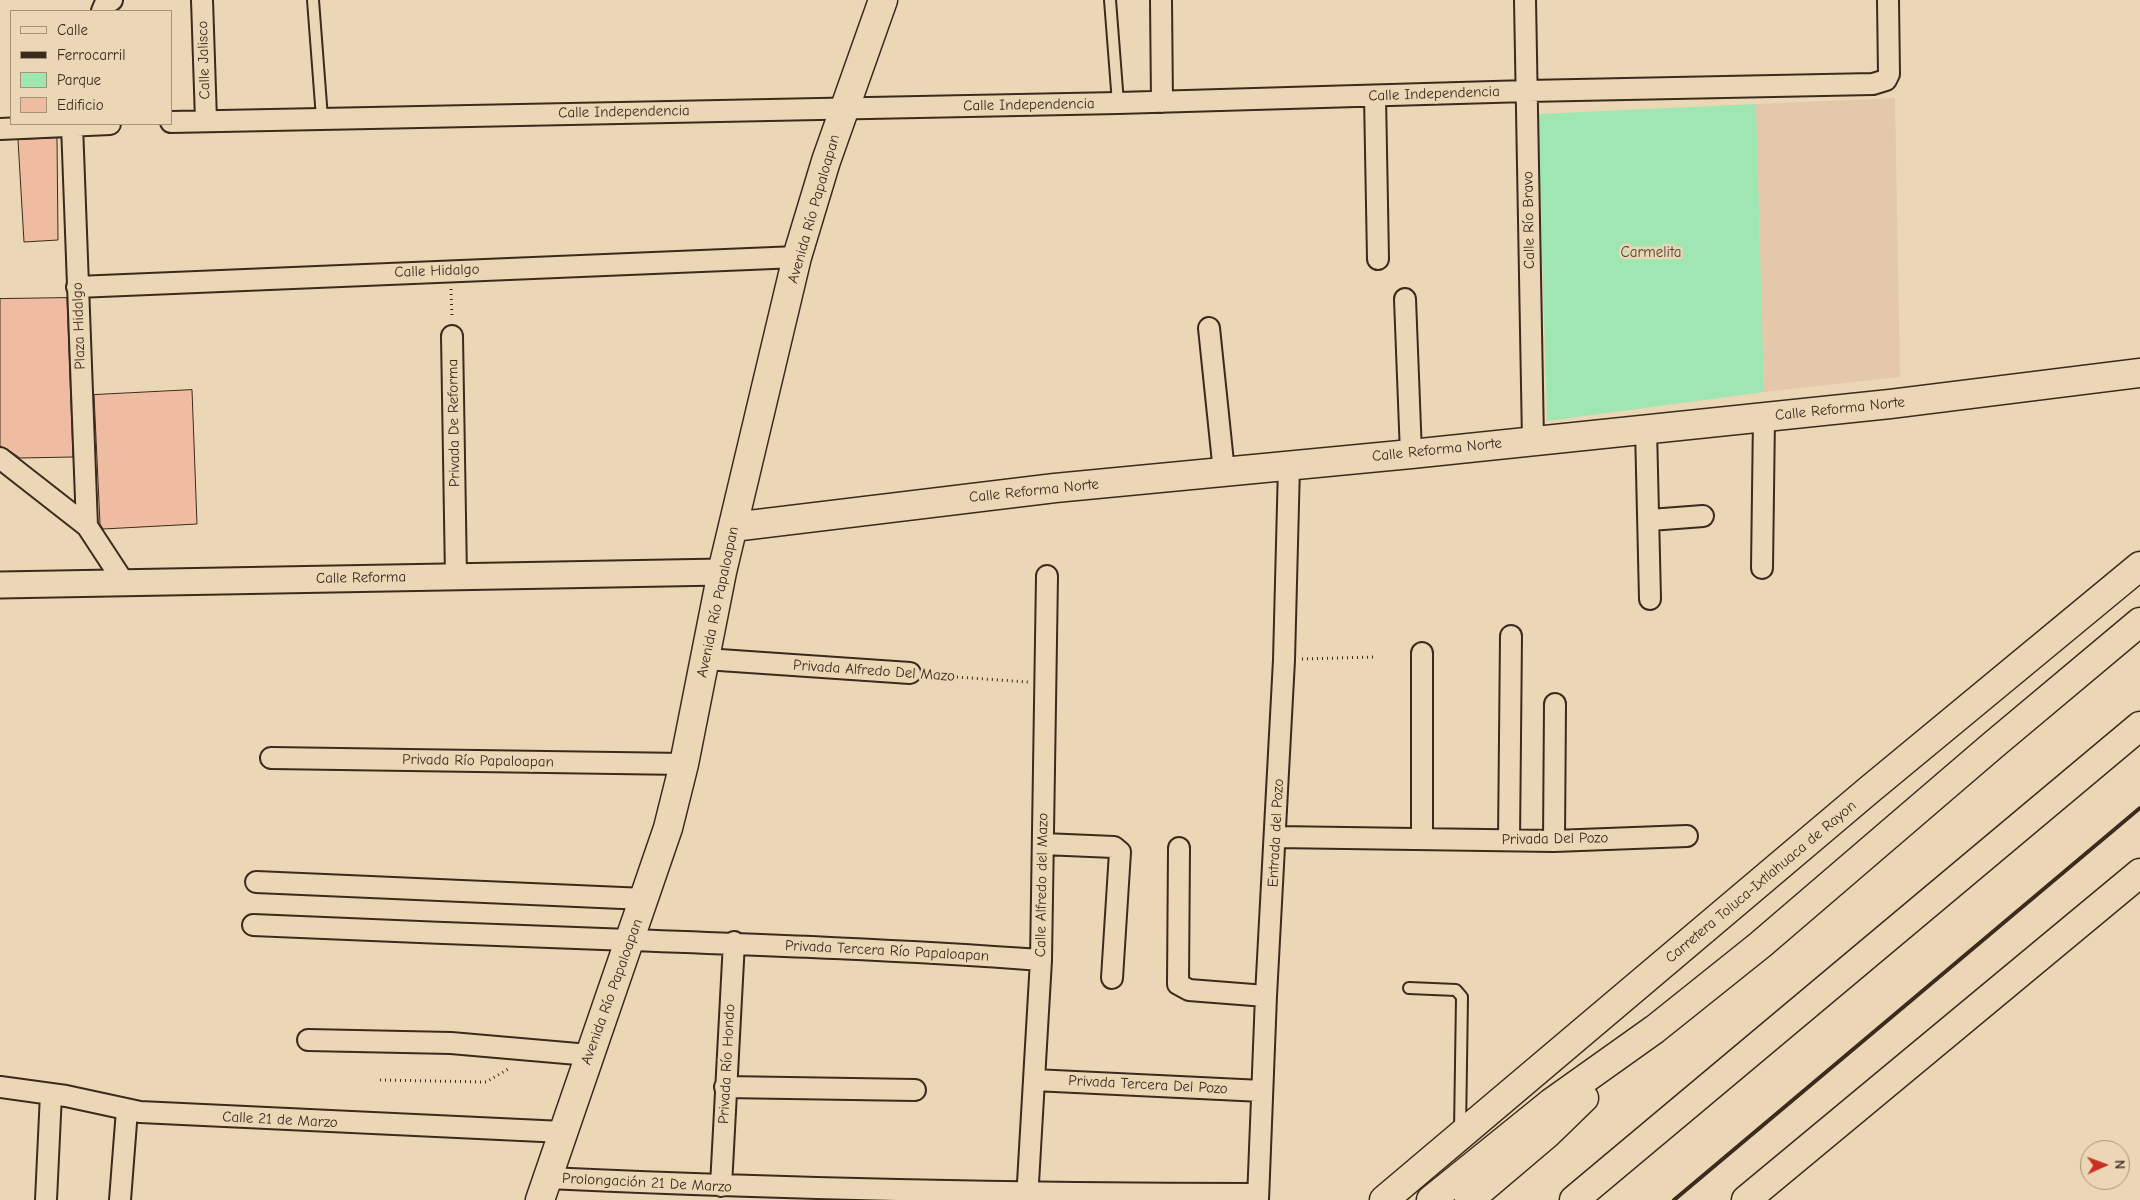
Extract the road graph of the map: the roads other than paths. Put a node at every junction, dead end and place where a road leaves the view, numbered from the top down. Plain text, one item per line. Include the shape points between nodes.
1 (112, 0) edge
2 (202, 0) edge
3 (313, 0) edge
4 (883, 0) edge
5 (1110, 0) edge
6 (1161, 0) edge
7 (1525, 0) edge
8 (1888, 0) edge
9 (102, 10) edge
10 (1527, 91) junction
11 (1375, 96) junction
12 (1162, 102) junction
13 (1118, 104) junction
14 (844, 108) junction
15 (322, 118) junction
16 (206, 120) junction
17 (172, 122) edge
18 (72, 125) joint
19 (0, 129) edge
20 (798, 257) junction
21 (1378, 259) dead end
22 (77, 287) junction
23 (1405, 299) dead end
24 (1209, 328) dead end
25 (452, 336) road end
26 (2140, 373) edge
27 (1764, 417) junction
28 (1646, 429) junction
29 (1533, 440) junction
30 (1411, 454) junction
31 (0, 458) edge
32 (1289, 466) junction
33 (1224, 472) junction
34 (1703, 516) dead end
35 (1650, 520) junction
36 (87, 526) junction
37 (733, 527) junction
38 (2140, 566) edge
39 (1762, 568) dead end
40 (722, 572) junction
41 (1046, 576) dead end
42 (456, 577) junction
43 (124, 581) junction
44 (0, 585) edge
45 (1650, 599) dead end
46 (2140, 603) edge
47 (2140, 622) edge
48 (1511, 636) dead end
49 (1422, 653) dead end
50 (2101, 655) junction
51 (705, 659) junction
52 (910, 672) road end
53 (1555, 704) dead end
54 (2140, 726) edge
55 (271, 758) dead end
56 (684, 764) junction
57 (1687, 836) dead end
58 (1276, 837) junction
59 (1422, 839) junction
60 (1509, 840) junction
61 (1554, 841) junction
62 (1044, 844) junction
63 (1179, 848) dead end
64 (256, 882) dead end
65 (2136, 882) edge
66 (645, 899) junction
67 (253, 925) dead end
68 (630, 940) junction
69 (734, 942) junction
70 (1041, 960) junction
71 (1112, 978) dead end
72 (1409, 988) dead end
73 (1266, 996) junction
74 (1655, 1029) junction
75 (308, 1040) dead end
76 (589, 1055) junction
77 (1034, 1080) junction
78 (0, 1087) edge
79 (725, 1087) junction
80 (915, 1090) dead end
81 (1262, 1091) junction
82 (50, 1094) junction
83 (127, 1110) junction
84 (563, 1132) junction
85 (1460, 1137) junction
86 (721, 1186) junction
87 (544, 1189) edge
88 (1027, 1197) edge
89 (1258, 1197) edge
90 (46, 1200) edge
91 (120, 1200) edge
92 (1384, 1200) edge
93 (1431, 1200) edge
94 (1468, 1200) edge
95 (1574, 1200) edge
96 (1746, 1200) edge

1 - 9 street
2 - 16 street, Calle Jalisco
3 - 15 lane
4 - 14 main road, Avenida Río Papaloapan
5 - 13 lane
6 - 12 street
7 - 10 street, Calle Río Bravo
8 - 10 street, Calle Independencia via 1889,65 1886,80 1873,84
10 - 11 street, Calle Independencia
10 - 29 street, Calle Río Bravo
11 - 12 street, Calle Independencia
11 - 21 street
12 - 13 street, Calle Independencia
13 - 14 street, Calle Independencia
14 - 15 street, Calle Independencia
14 - 20 main road, Avenida Río Papaloapan
15 - 16 street, Calle Independencia
16 - 17 street, Calle Independencia
18 - 19 street
18 - 22 street, Plaza Hidalgo
20 - 22 street, Calle Hidalgo
20 - 37 main road, Avenida Río Papaloapan
22 - 36 street, Plaza Hidalgo
23 - 30 street
24 - 33 street
25 - 42 street, Privada De Reforma
26 - 27 main road, Calle Reforma Norte
27 - 28 main road, Calle Reforma Norte
27 - 39 street
28 - 29 main road, Calle Reforma Norte
28 - 35 street
29 - 30 main road, Calle Reforma Norte
30 - 32 main road, Calle Reforma Norte
31 - 36 street
32 - 33 main road, Calle Reforma Norte
32 - 58 street, Entrada del Pozo
33 - 37 main road, Calle Reforma Norte via 1055,488
34 - 35 street
35 - 45 street
36 - 43 street
37 - 40 main road, Avenida Río Papaloapan
38 - 85 main road, Carretera Toluca-Ixtlahuaca de Rayon
40 - 42 street, Calle Reforma
40 - 51 main road, Avenida Río Papaloapan
41 - 62 street, Calle Alfredo del Mazo
42 - 43 street, Calle Reforma
43 - 44 street, Calle Reforma
46 - 50 main road
47 - 50 main road
48 - 60 street
49 - 59 street
50 - 74 main road via 1760,946
51 - 52 street, Privada Alfredo Del Mazo
51 - 56 main road, Avenida Río Papaloapan
53 - 61 street
54 - 95 main road
55 - 56 street, Privada Río Papaloapan
56 - 66 main road, Avenida Río Papaloapan
57 - 61 street, Privada Del Pozo
58 - 59 street, Privada Del Pozo
58 - 73 street, Entrada del Pozo
59 - 60 street, Privada Del Pozo
60 - 61 street, Privada Del Pozo
62 - 70 street, Calle Alfredo del Mazo
62 - 71 street via 1114,847 1120,852
63 - 73 street via 1178,984 1189,990
64 - 66 street
65 - 96 main road
66 - 68 main road, Avenida Río Papaloapan
67 - 68 street, Privada Tercera Río Papaloapan
68 - 69 street, Privada Tercera Río Papaloapan
68 - 76 main road, Avenida Río Papaloapan
69 - 70 street, Privada Tercera Río Papaloapan
69 - 79 street, Privada Río Hondo
70 - 77 street, Calle Alfredo del Mazo
72 - 85 lane via 1456,990 1462,997
73 - 81 street, Entrada del Pozo
74 - 93 main road via 1551,1103
74 - 94 main road via 1548,1132
75 - 76 street via 451,1044
76 - 84 main road, Avenida Río Papaloapan
77 - 81 street, Privada Tercera Del Pozo
77 - 88 street, Calle Alfredo del Mazo
78 - 82 street, Calle 21 de Marzo
79 - 80 street
79 - 86 street, Privada Río Hondo
81 - 89 street, Entrada del Pozo
82 - 83 street, Calle 21 de Marzo
82 - 90 street
83 - 84 street, Calle 21 de Marzo via 251,1119
83 - 91 street
84 - 87 main road, Avenida Río Papaloapan
85 - 92 main road, Carretera Toluca-Ixtlahuaca de Rayon
86 - 87 street, Prolongación 21 De Marzo
86 - 88 street, Prolongación 21 De Marzo
88 - 89 street, Prolongación 21 De Marzo

